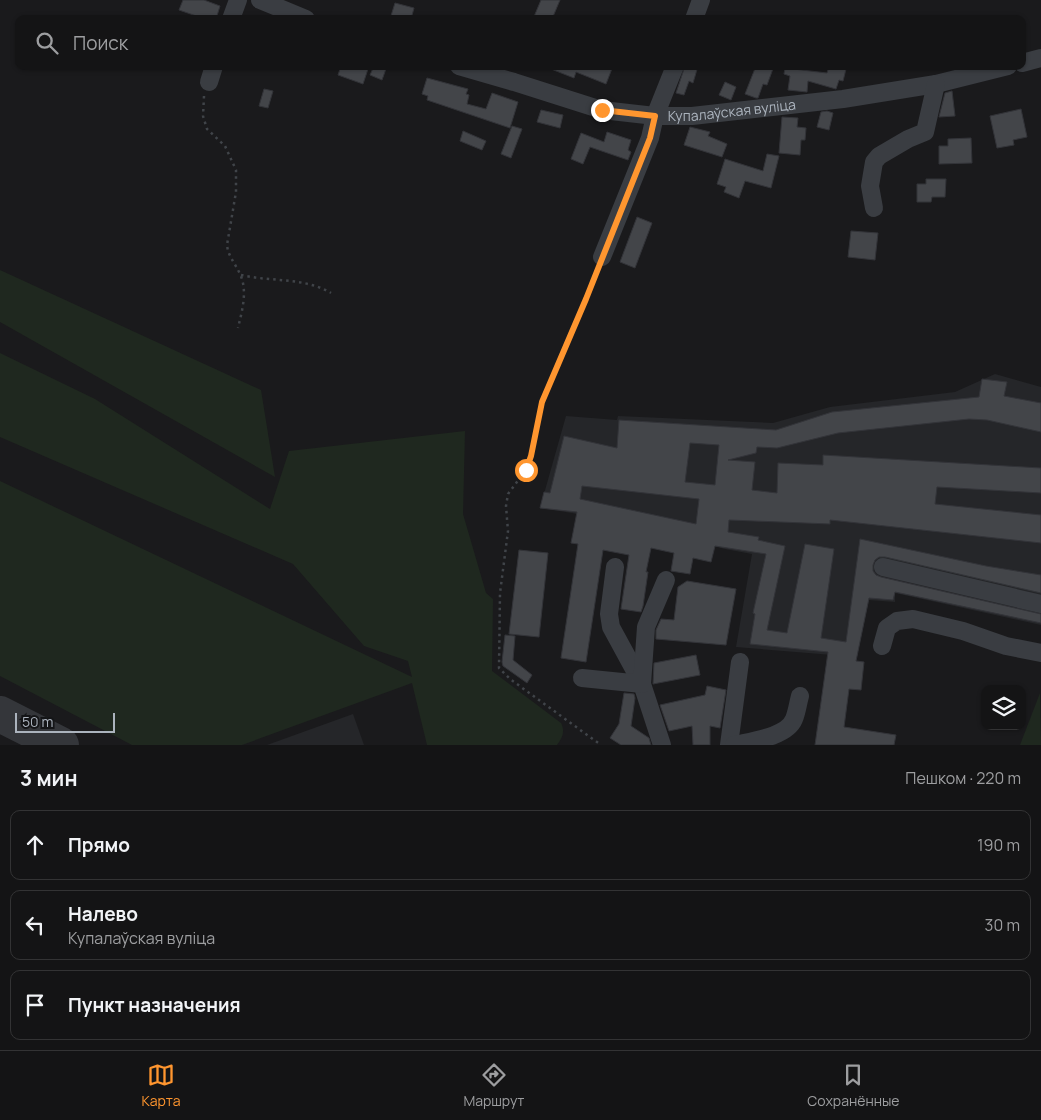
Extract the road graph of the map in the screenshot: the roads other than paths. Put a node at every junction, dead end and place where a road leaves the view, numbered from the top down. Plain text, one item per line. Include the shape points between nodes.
1 (238, 0) edge
2 (260, 0) edge
3 (701, 0) edge
4 (232, 15) edge
5 (296, 15) edge
6 (695, 15) edge
7 (1041, 58) edge
8 (1026, 62) edge
9 (473, 70) edge
10 (673, 70) edge
11 (992, 70) edge
12 (936, 84) junction
13 (655, 116) junction
14 (874, 208) dead end
15 (602, 257) road end
16 (615, 567) dead end
17 (883, 567) dead end
18 (666, 580) dead end
19 (1041, 604) edge
20 (882, 646) dead end
21 (1041, 653) edge
22 (740, 662) dead end
23 (582, 678) dead end
24 (642, 684) junction
25 (800, 696) dead end
26 (662, 745) edge
27 (729, 745) edge
28 (734, 745) edge

1 - 4 street
2 - 5 street
3 - 6 street
7 - 8 street
9 - 13 street, Купалаўская вуліца via 602,110
10 - 13 street
11 - 12 street, Купалаўская вуліца
12 - 13 street, Купалаўская вуліца via 843,99 692,116
12 - 14 street via 925,132 879,156 874,162 870,186
13 - 15 street via 650,138
16 - 24 street via 609,614 611,627
17 - 19 street
18 - 24 street via 646,628
20 - 21 street via 886,628 897,621 913,619
22 - 27 street
23 - 24 street
24 - 26 street
25 - 28 street via 794,720 788,728

